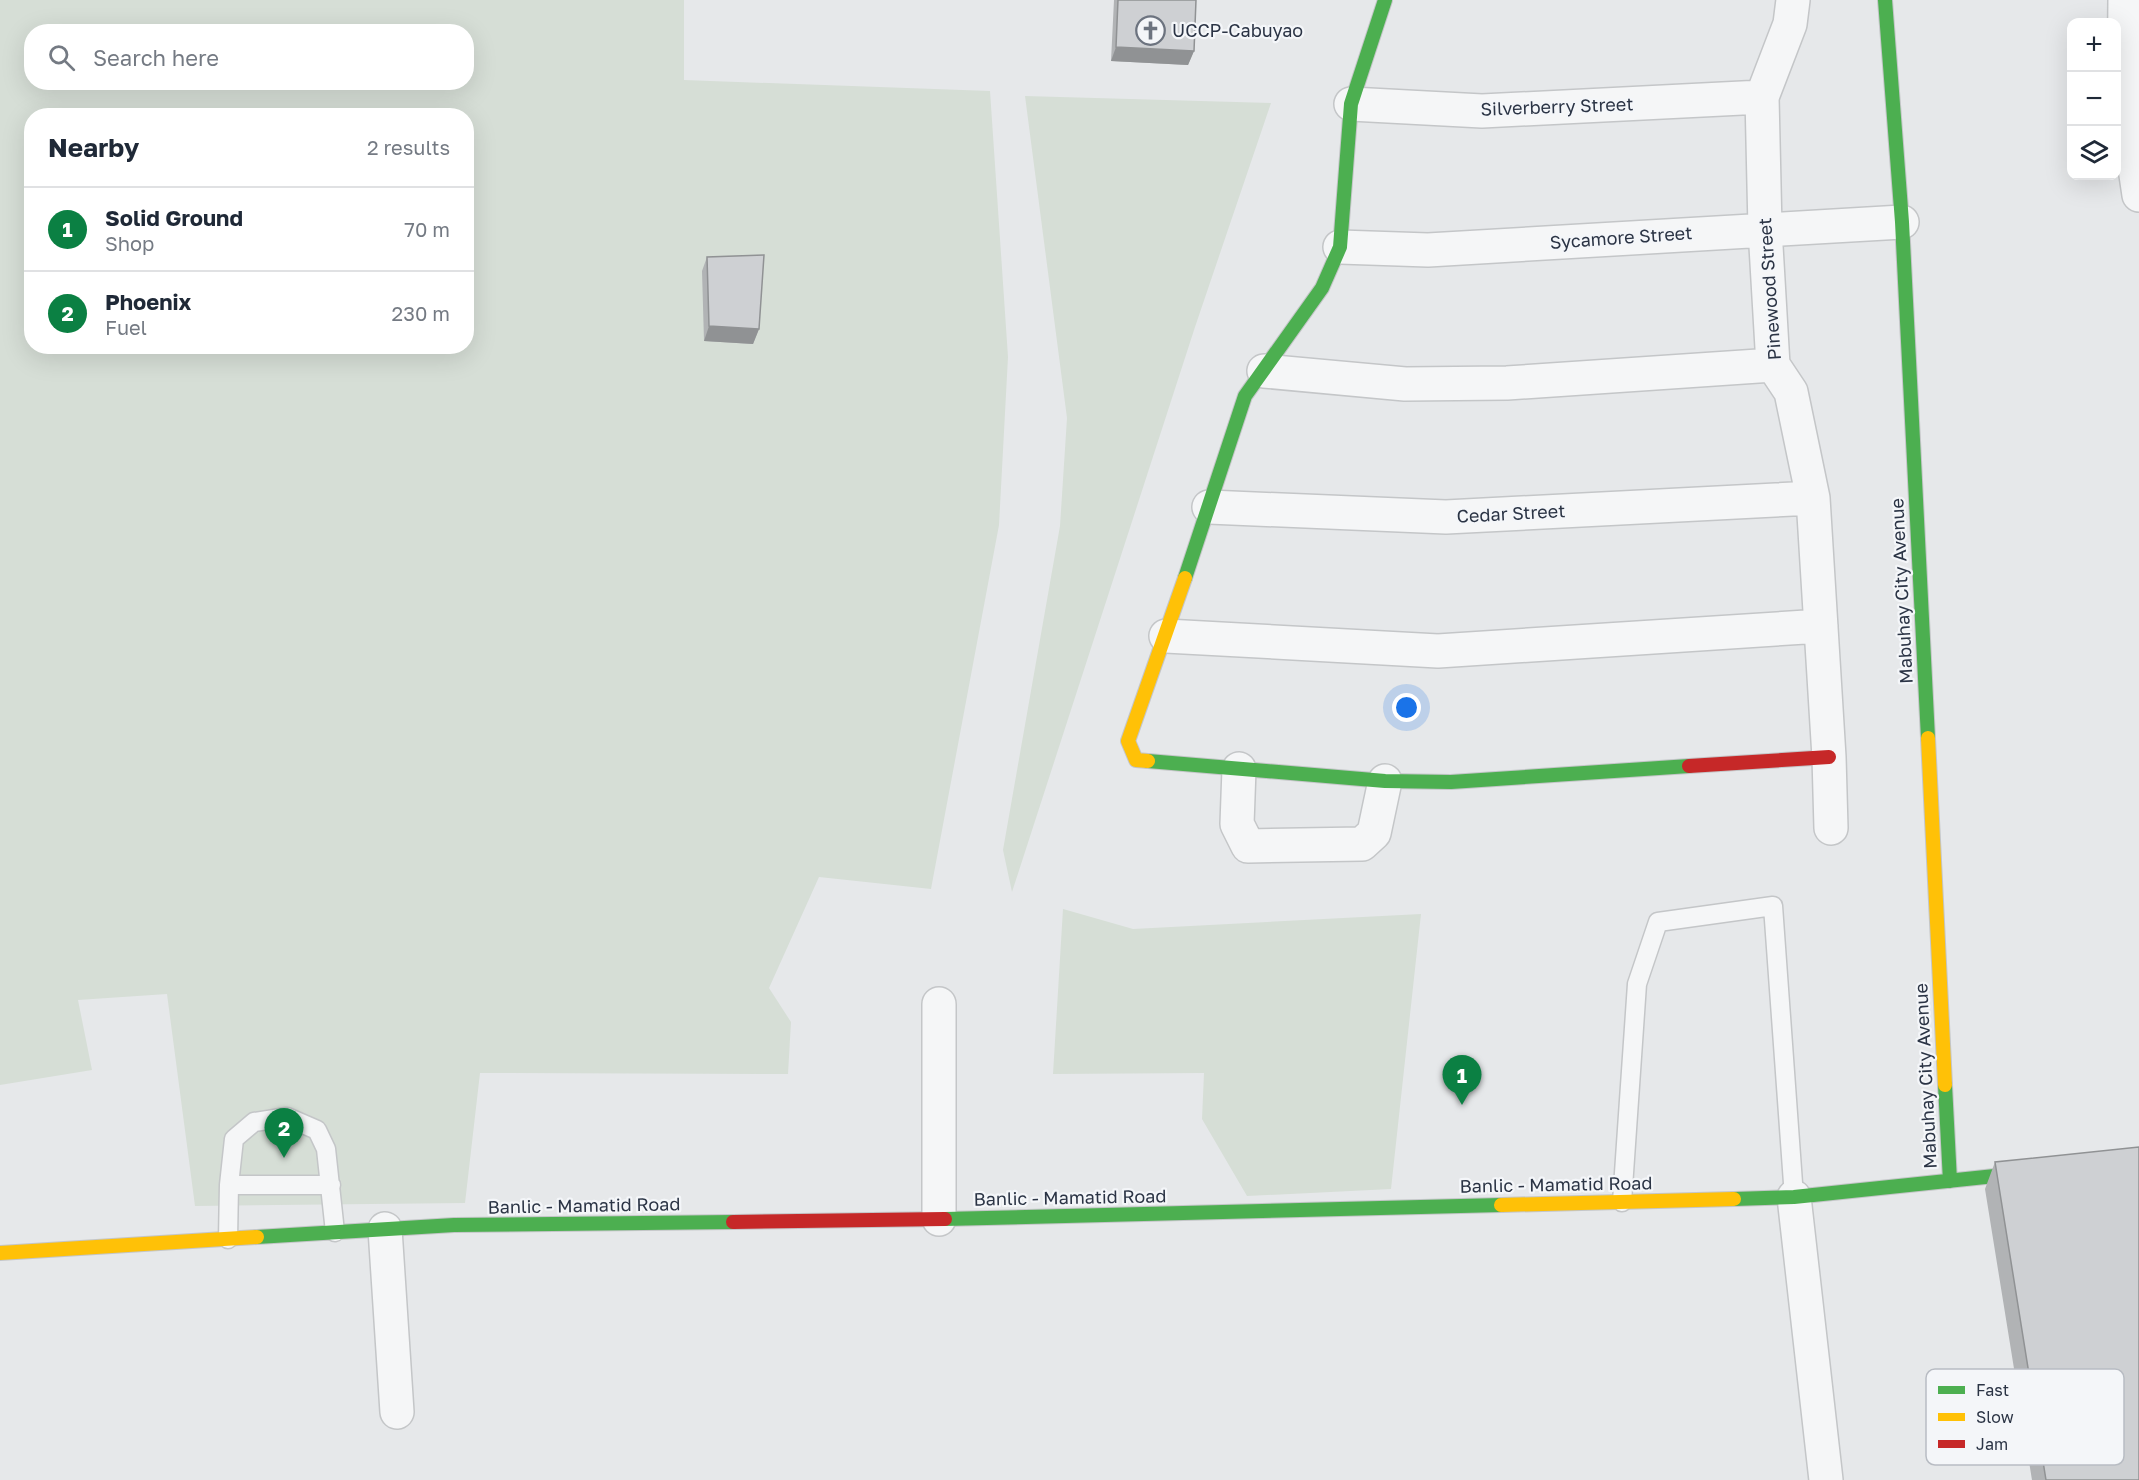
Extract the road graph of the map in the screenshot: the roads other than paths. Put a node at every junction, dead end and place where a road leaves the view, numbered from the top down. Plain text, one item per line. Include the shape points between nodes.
1 (1385, 0) edge
2 (1793, 0) edge
3 (1885, 0) edge
4 (2125, 0) edge
5 (2132, 94) edge
6 (1762, 97) junction
7 (1351, 104) junction
8 (2139, 195) edge
9 (1902, 222) junction
10 (1765, 229) junction
11 (1340, 247) junction
12 (1773, 365) junction
13 (1264, 371) junction
14 (1813, 498) junction
15 (1209, 507) junction
16 (1821, 626) junction
17 (1166, 636) junction
18 (1828, 757) junction
19 (1239, 769) junction
20 (1385, 781) junction
21 (1831, 828) dead end
22 (939, 1004) dead end
23 (2044, 1170) edge
24 (1950, 1181) junction
25 (229, 1185) junction
26 (331, 1185) junction
27 (1794, 1197) junction
28 (1622, 1202) junction
29 (939, 1219) junction
30 (384, 1230) junction
31 (335, 1232) junction
32 (228, 1239) junction
33 (0, 1253) edge
34 (397, 1412) dead end
35 (1826, 1480) edge

1 - 7 street
2 - 6 street, Pinewood Street via 1790,24
3 - 9 street, Mabuhay City Avenue
4 - 5 street
5 - 8 street
6 - 7 street, Silverberry Street via 1482,111
6 - 10 street, Pinewood Street
7 - 11 street
9 - 10 street, Sycamore Street
9 - 24 street, Mabuhay City Avenue
10 - 11 street, Sycamore Street via 1428,250
10 - 12 street, Pinewood Street
11 - 13 street via 1322,288
12 - 13 street via 1507,383 1405,384
12 - 14 street, Pinewood Street via 1791,392
13 - 15 street via 1245,396
14 - 15 street, Cedar Street via 1446,518
14 - 16 street, Pinewood Street
15 - 17 street
16 - 17 street via 1438,651
16 - 18 street, Pinewood Street
17 - 19 street via 1128,741 1136,760
18 - 20 street via 1451,782
18 - 21 street, Pinewood Street
19 - 20 street
19 - 20 street via 1237,825 1248,846 1362,843 1374,833
22 - 29 street
23 - 24 street, Banlic - Mamatid Road
24 - 27 street, Banlic - Mamatid Road
25 - 26 lane
25 - 26 lane via 234,1139 254,1122 287,1117 317,1130 326,1149
25 - 32 lane
26 - 31 lane
27 - 28 street, Banlic - Mamatid Road
27 - 28 lane via 1773,906 1658,922 1637,984
27 - 35 street
28 - 29 street, Banlic - Mamatid Road
29 - 30 street, Banlic - Mamatid Road via 454,1225
30 - 31 street, Banlic - Mamatid Road
30 - 34 street
31 - 32 street, Banlic - Mamatid Road
32 - 33 street, Banlic - Mamatid Road

